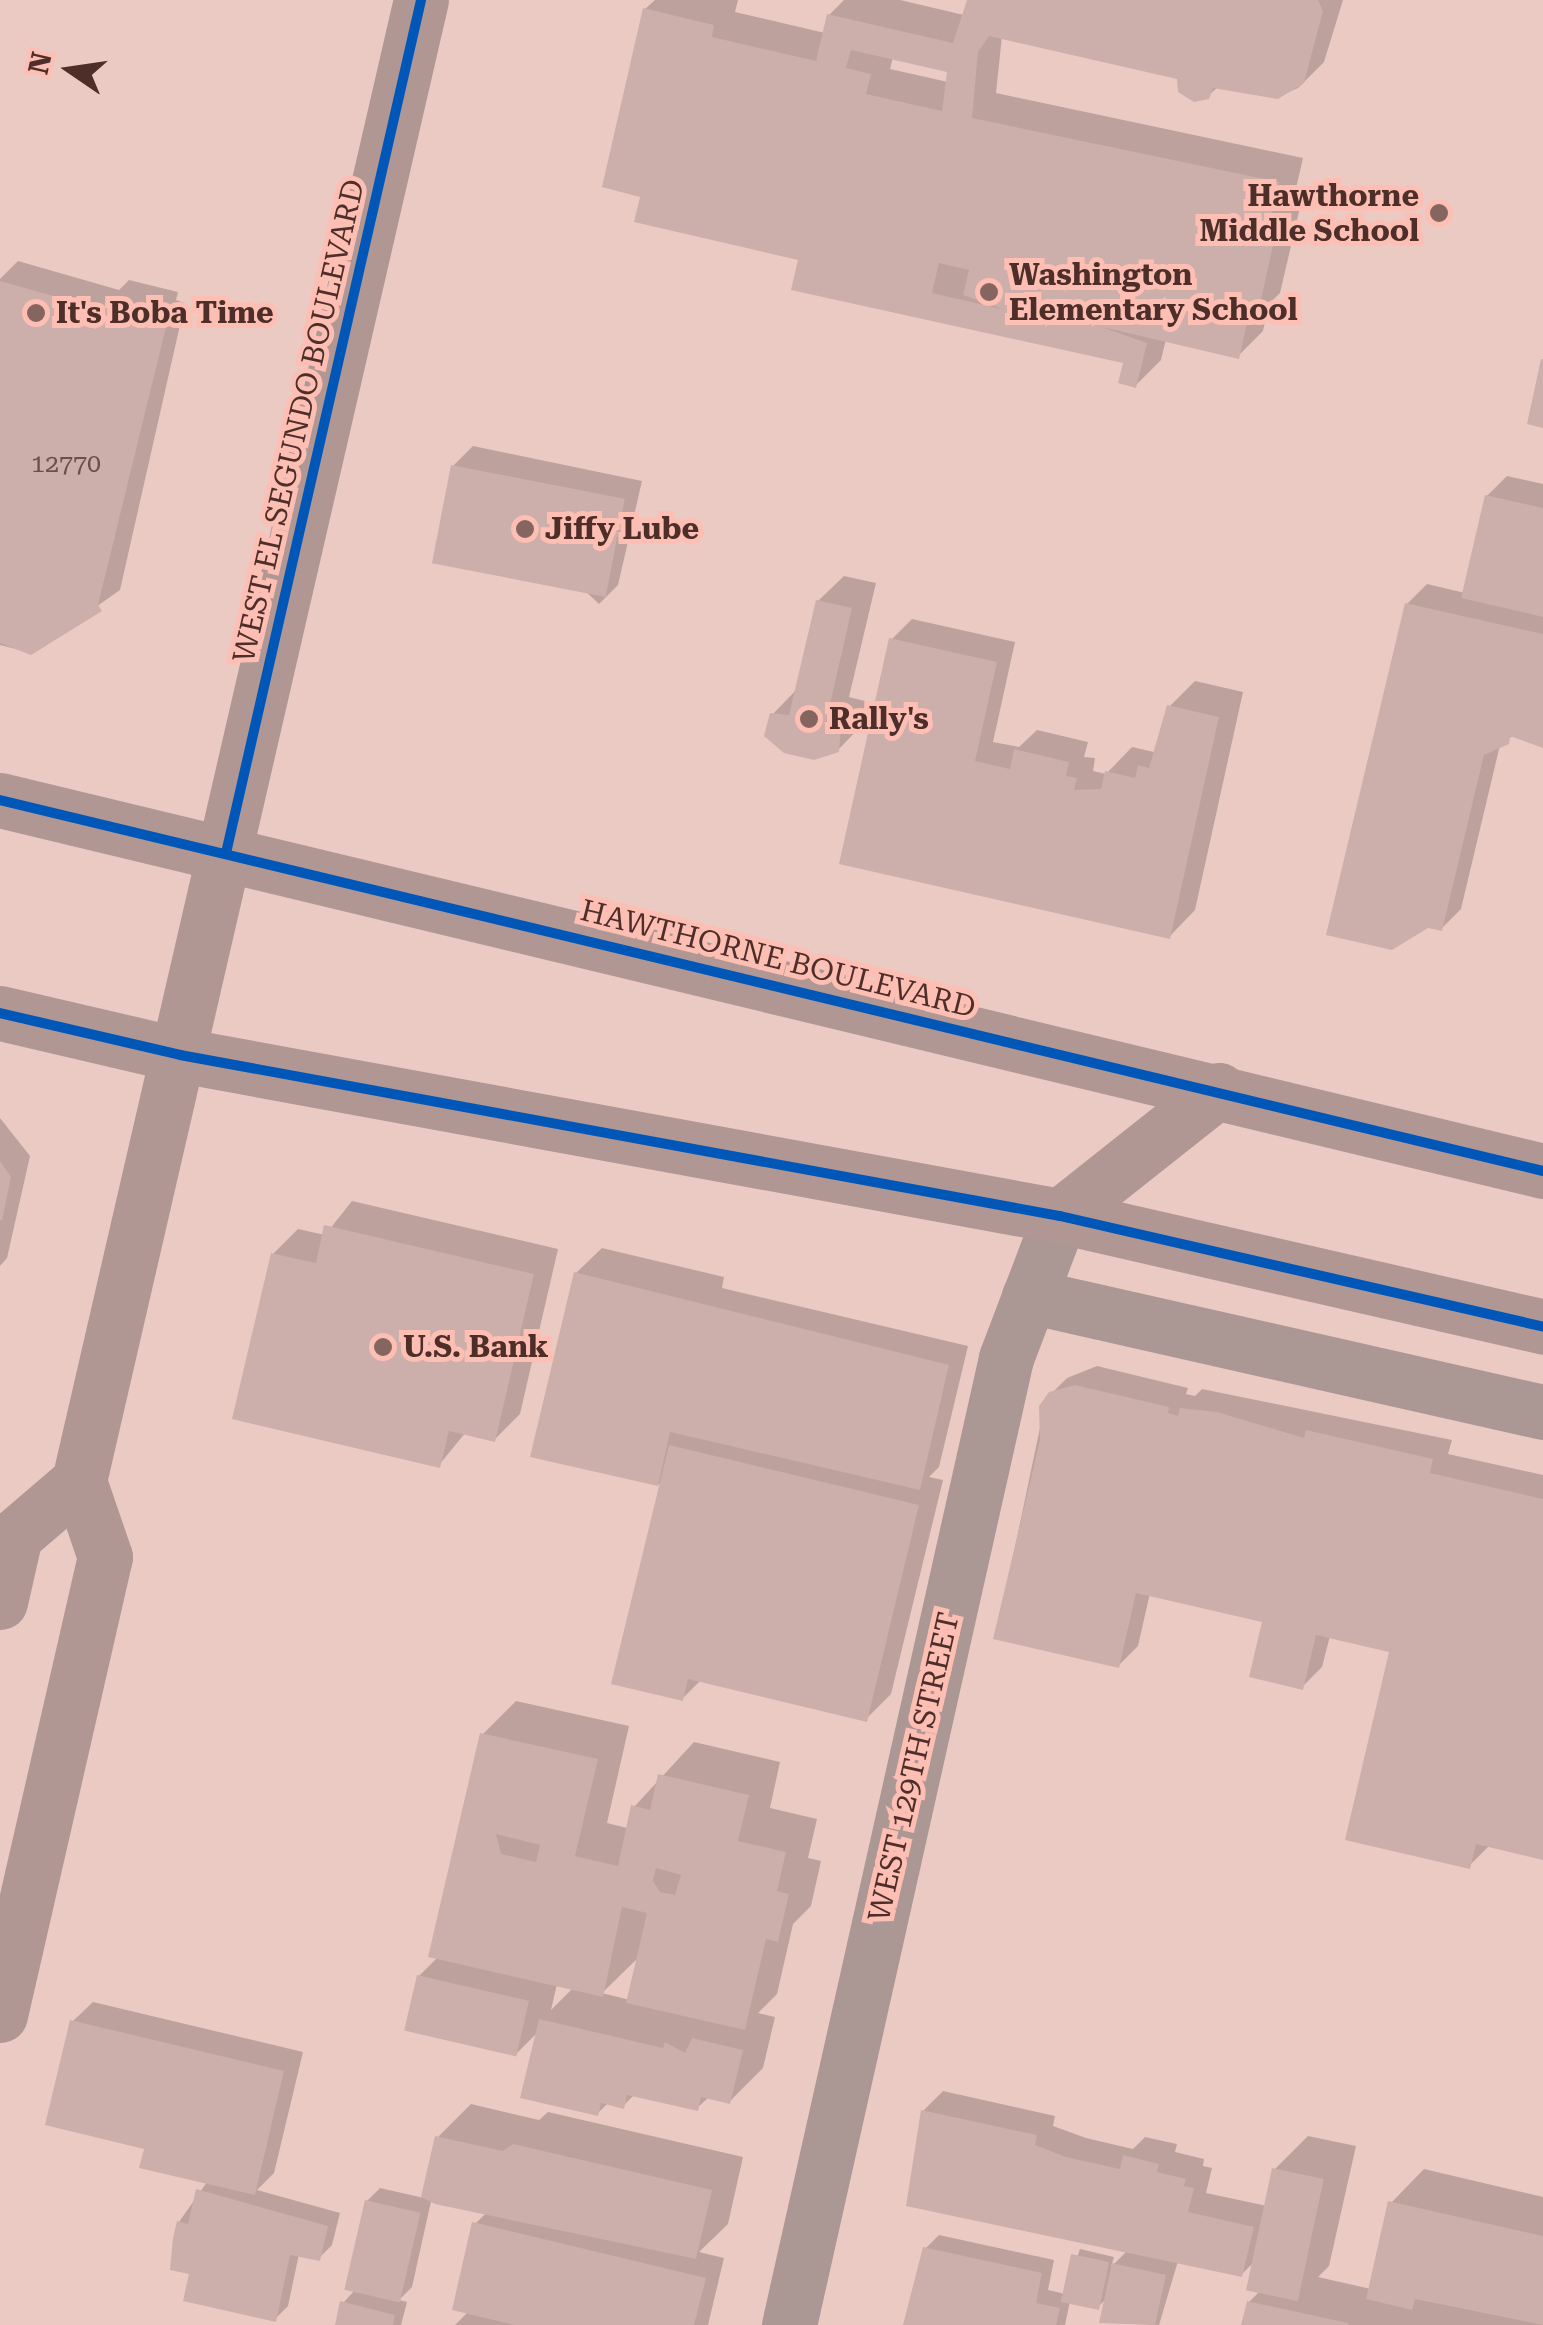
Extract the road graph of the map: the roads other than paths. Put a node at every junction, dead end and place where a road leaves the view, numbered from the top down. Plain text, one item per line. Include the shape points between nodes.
1 (421, 0) edge
2 (0, 800) edge
3 (226, 853) junction
4 (0, 1013) edge
5 (180, 1055) junction
6 (1219, 1090) junction
7 (1543, 1171) edge
8 (1060, 1216) junction
9 (1029, 1296) junction
10 (1543, 1327) edge
11 (1543, 1412) edge
12 (79, 1481) junction
13 (0, 1602) edge
14 (0, 2016) edge
15 (790, 2325) edge

1 - 3 main road, WEST EL SEGUNDO BOULEVARD
2 - 3 main road, HAWTHORNE BOULEVARD
3 - 5 main road, WEST EL SEGUNDO BOULEVARD
3 - 6 main road, HAWTHORNE BOULEVARD
4 - 5 main road
5 - 8 main road
5 - 12 main road, WEST EL SEGUNDO BOULEVARD
6 - 7 main road, HAWTHORNE BOULEVARD
6 - 8 main road
8 - 9 street, WEST 129TH STREET
8 - 10 main road
9 - 11 street
9 - 15 street, WEST 129TH STREET via 1006,1358
12 - 13 main road via 15,1536
12 - 14 main road via 105,1557

